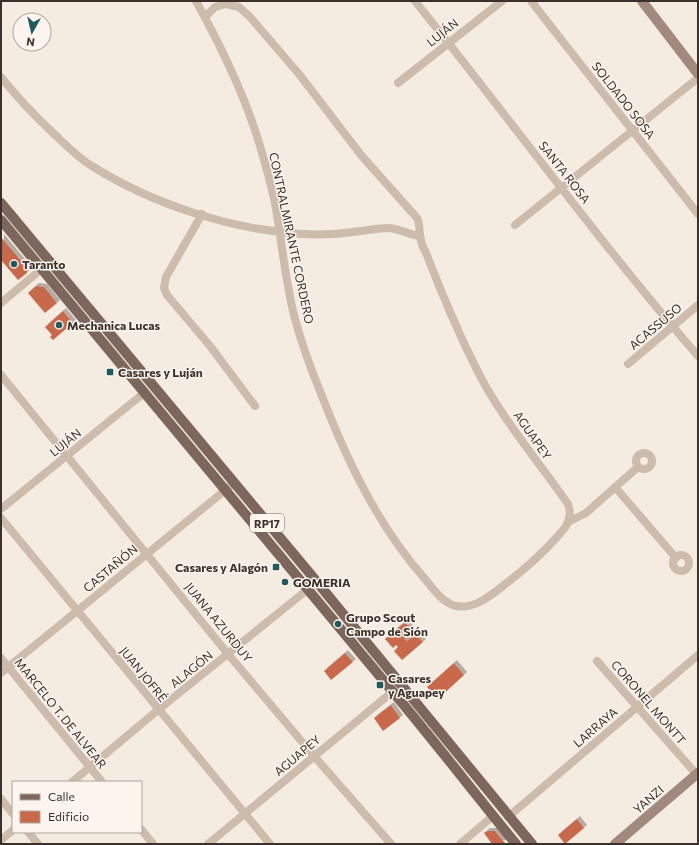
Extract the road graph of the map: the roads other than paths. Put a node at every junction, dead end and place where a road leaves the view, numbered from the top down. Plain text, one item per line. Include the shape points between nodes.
1 (196, 1) edge
2 (415, 1) edge
3 (502, 1) edge
4 (531, 1) edge
5 (642, 1) edge
6 (205, 17) junction
7 (448, 42) junction
8 (698, 74) edge
9 (1, 77) edge
10 (698, 78) edge
11 (398, 83) dead end
12 (632, 131) junction
13 (562, 188) junction
14 (1, 203) edge
15 (202, 214) junction
16 (698, 214) edge
17 (1, 220) edge
18 (515, 225) dead end
19 (280, 232) junction
20 (420, 236) junction
21 (50, 262) junction
22 (42, 270) junction
23 (1, 302) edge
24 (698, 305) edge
25 (673, 327) junction
26 (698, 356) edge
27 (628, 364) dead end
28 (1, 375) edge
29 (144, 393) junction
30 (255, 406) dead end
31 (67, 456) junction
32 (638, 467) dead end
33 (234, 483) junction
34 (615, 487) junction
35 (225, 490) junction
36 (1, 509) edge
37 (1, 518) edge
38 (568, 522) junction
39 (147, 553) junction
40 (676, 558) dead end
41 (307, 590) junction
42 (78, 610) junction
43 (228, 654) junction
44 (698, 655) edge
45 (1, 658) edge
46 (597, 661) dead end
47 (8, 667) junction
48 (1, 673) edge
49 (397, 688) junction
50 (636, 707) junction
51 (158, 710) junction
52 (314, 756) junction
53 (90, 768) junction
54 (697, 774) edge
55 (73, 781) edge
56 (101, 781) edge
57 (1, 799) edge
58 (12, 813) edge
59 (245, 814) junction
60 (493, 816) junction
61 (508, 817) junction
62 (142, 830) edge
63 (12, 831) edge
64 (29, 833) edge
65 (1, 840) edge
66 (38, 844) edge
67 (154, 844) edge
68 (208, 844) edge
69 (270, 844) edge
70 (391, 844) edge
71 (460, 844) edge
72 (516, 844) edge
73 (532, 844) edge
74 (615, 844) edge

1 - 6 street, CONTRALMIRANTE CORDERO
2 - 7 street, SANTA ROSA
3 - 7 street, LUJÁN
4 - 12 street, SOLDADO SOSA
5 - 8 street
6 - 19 street, CONTRALMIRANTE CORDERO via 224,53 252,119 268,172
6 - 20 street, AGUAPEY via 215,7 226,4 239,7 250,17 299,74 361,155 416,218
7 - 11 street, LUJÁN
7 - 13 street, SANTA ROSA
9 - 15 street via 29,110 91,165 141,192
10 - 12 street
12 - 13 street
12 - 16 street, SOLDADO SOSA
13 - 18 street
13 - 25 street, SANTA ROSA
14 - 21 main road, RP17
15 - 19 street via 232,223
15 - 30 street via 166,277 164,288
17 - 22 main road, RP17
19 - 20 street via 338,234 390,228
19 - 38 street, CONTRALMIRANTE CORDERO via 287,287 295,321 339,438 376,510 420,574 441,597 456,606 471,605 487,598 542,554
20 - 38 street, AGUAPEY via 440,290 476,369 520,440 568,504
21 - 22 street
21 - 33 main road, RP17
22 - 23 street
22 - 29 main road, RP17
24 - 25 street, ACASSUSO
25 - 26 street, SANTA ROSA
25 - 27 street, ACASSUSO
28 - 31 street, JUANA AZURDUY
29 - 31 street, LUJÁN
29 - 35 main road, RP17
31 - 36 street, LUJÁN
31 - 39 street, JUANA AZURDUY
32 - 34 street
33 - 35 street, CASTAÑÓN
33 - 49 main road, RP17
34 - 38 street via 586,513
34 - 40 street
35 - 39 street, CASTAÑÓN
35 - 41 main road, RP17
37 - 42 street, JUAN JOFRÉ
39 - 42 street, CASTAÑÓN
39 - 43 street, JUANA AZURDUY
41 - 43 street, ALAGÓN
41 - 49 main road, RP17
42 - 47 street, CASTAÑÓN
42 - 51 street, JUAN JOFRÉ
43 - 51 street, ALAGÓN
43 - 52 street, JUANA AZURDUY
44 - 50 street, LARRAYA
45 - 47 street, MARCELO T. DE ALVEAR
46 - 50 street, CORONEL MONTT
47 - 48 street, CASTAÑÓN
47 - 53 street, MARCELO T. DE ALVEAR
49 - 52 street, AGUAPEY
49 - 60 main road, RP17
49 - 61 main road, RP17
50 - 54 street, CORONEL MONTT
50 - 61 street, LARRAYA
51 - 53 street, ALAGÓN
51 - 59 street, JUAN JOFRÉ
52 - 59 street, AGUAPEY
52 - 70 street, JUANA AZURDUY
53 - 55 street, ALAGÓN
53 - 56 street, MARCELO T. DE ALVEAR
54 - 74 street, YANZI
57 - 58 street
59 - 68 street, AGUAPEY
59 - 69 street, JUAN JOFRÉ
60 - 71 street
60 - 72 main road, RP17
61 - 73 main road, RP17
62 - 67 street
63 - 65 street
64 - 66 street

